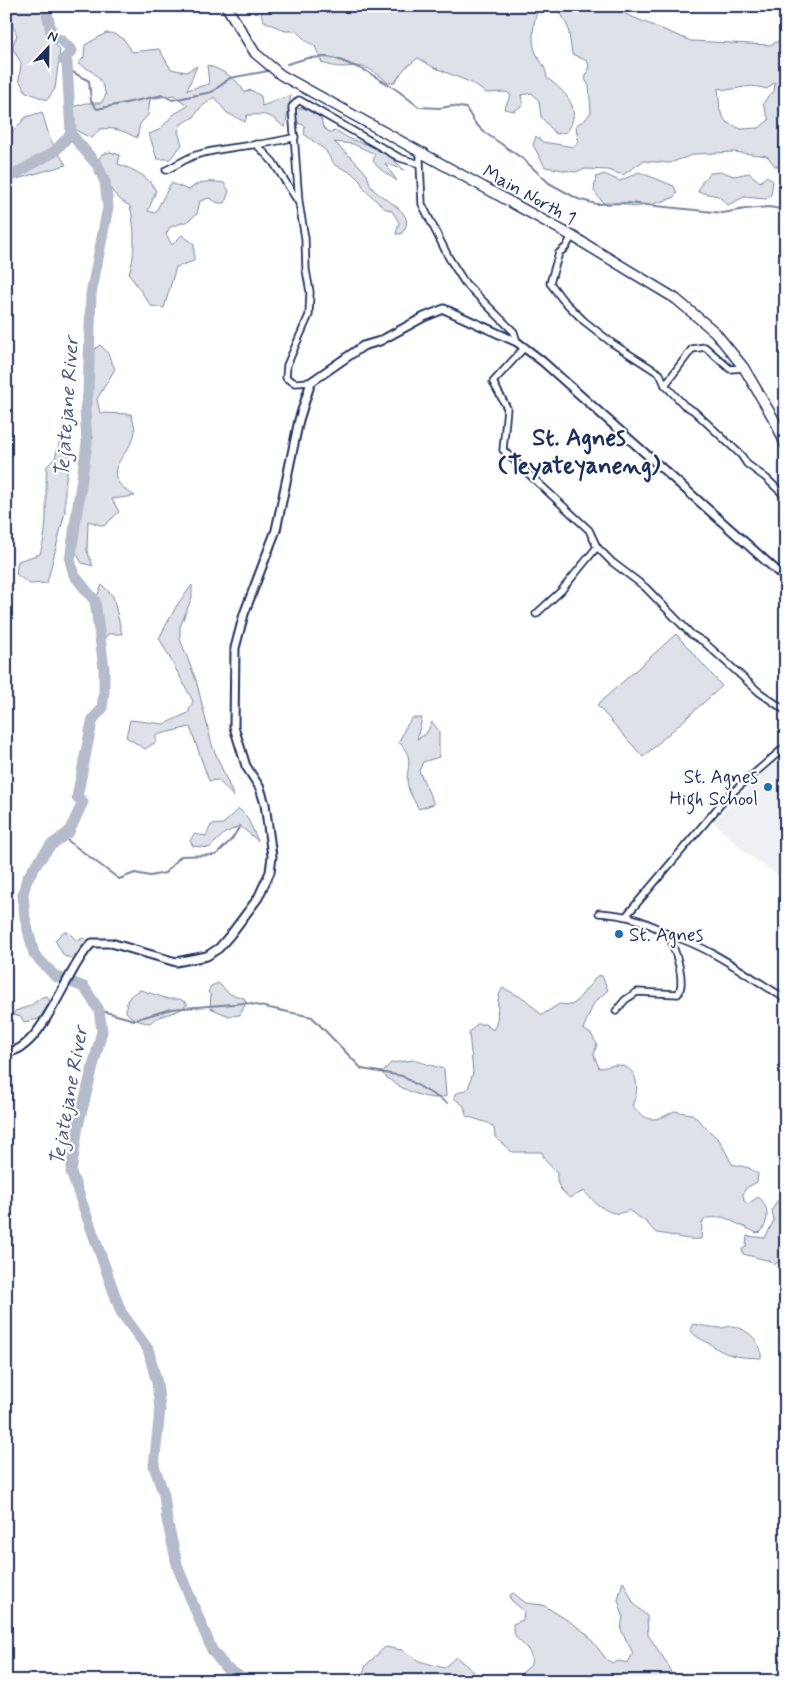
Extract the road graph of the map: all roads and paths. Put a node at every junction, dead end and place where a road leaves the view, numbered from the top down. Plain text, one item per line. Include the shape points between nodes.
1 (226, 6) edge
2 (295, 137) junction
3 (256, 144) junction
4 (424, 152) junction
5 (420, 164) junction
6 (166, 170) dead end
7 (299, 203) junction
8 (572, 236) junction
9 (516, 342) junction
10 (526, 347) junction
11 (744, 368) junction
12 (311, 382) junction
13 (665, 385) junction
14 (786, 446) edge
15 (786, 497) edge
16 (597, 547) junction
17 (786, 579) edge
18 (536, 614) dead end
19 (786, 711) edge
20 (786, 746) edge
21 (599, 913) dead end
22 (627, 916) junction
23 (669, 935) junction
24 (786, 999) edge
25 (616, 1011) dead end
26 (6, 1052) edge

1 - 4 main road, Main North 1 via 255,53 281,75
2 - 3 street
2 - 5 street via 292,107 299,100 400,158
2 - 7 street
3 - 6 street via 193,156
3 - 7 street via 273,162
4 - 5 street
4 - 8 main road, Main North 1
5 - 9 street via 422,204 449,258 465,283 514,332
7 - 12 street via 310,292 308,315 286,365 286,378 295,383
8 - 11 main road, Main North 1 via 676,299 714,332
8 - 13 street via 559,253 550,283 584,321 660,374
9 - 10 street
9 - 12 street via 444,309 380,341 363,346
10 - 16 street via 493,382 507,408 503,450 589,530
10 - 17 street
11 - 13 street via 730,369 705,347 692,349
11 - 14 main road, Main North 1
12 - 26 street via 299,420 276,530 244,614 235,648 234,727 246,766 260,788 268,818 272,856 265,884 231,934 207,956 176,962 98,941 92,943 73,966 34,1038 16,1052
13 - 15 street
16 - 18 street via 561,591
16 - 19 street via 645,587 691,634
20 - 22 street via 726,798
21 - 22 street
22 - 23 street via 648,922
23 - 24 street via 681,937
23 - 25 street via 679,966 680,992 675,995 637,992

